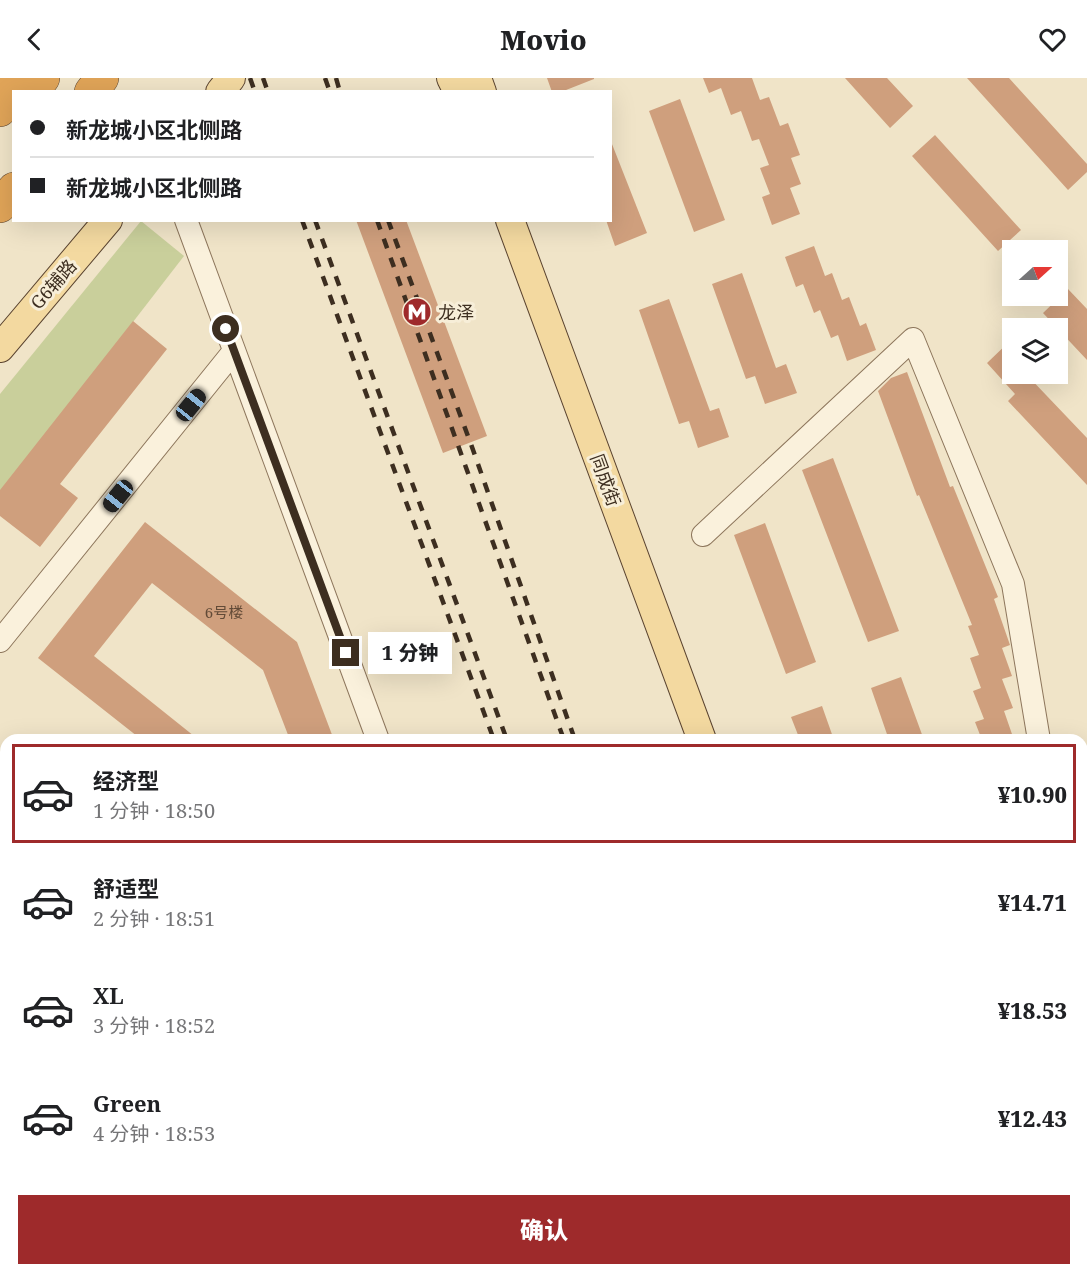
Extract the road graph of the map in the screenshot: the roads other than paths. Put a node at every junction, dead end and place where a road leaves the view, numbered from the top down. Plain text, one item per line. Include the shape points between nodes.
1 (12, 78) edge
2 (43, 78) edge
3 (102, 78) edge
4 (231, 78) edge
5 (34, 90) edge
6 (93, 90) edge
7 (222, 90) edge
8 (0, 110) edge
9 (12, 118) edge
10 (0, 133) edge
11 (12, 191) edge
12 (0, 206) edge
13 (106, 222) edge
14 (187, 222) edge
15 (511, 222) edge
16 (530, 222) edge
17 (0, 348) edge
18 (234, 351) junction
19 (702, 536) dead end
20 (0, 641) edge
21 (376, 734) edge
22 (700, 734) edge
23 (719, 734) edge
24 (1038, 734) edge

1 - 8 highway
2 - 5 highway
3 - 6 highway
4 - 7 main road
9 - 10 highway
11 - 12 highway
13 - 17 main road, G6辅路
14 - 18 street
15 - 22 main road, 同成街
16 - 23 main road, 同成街
18 - 20 street
18 - 21 street
19 - 24 street via 913,339 1013,584

